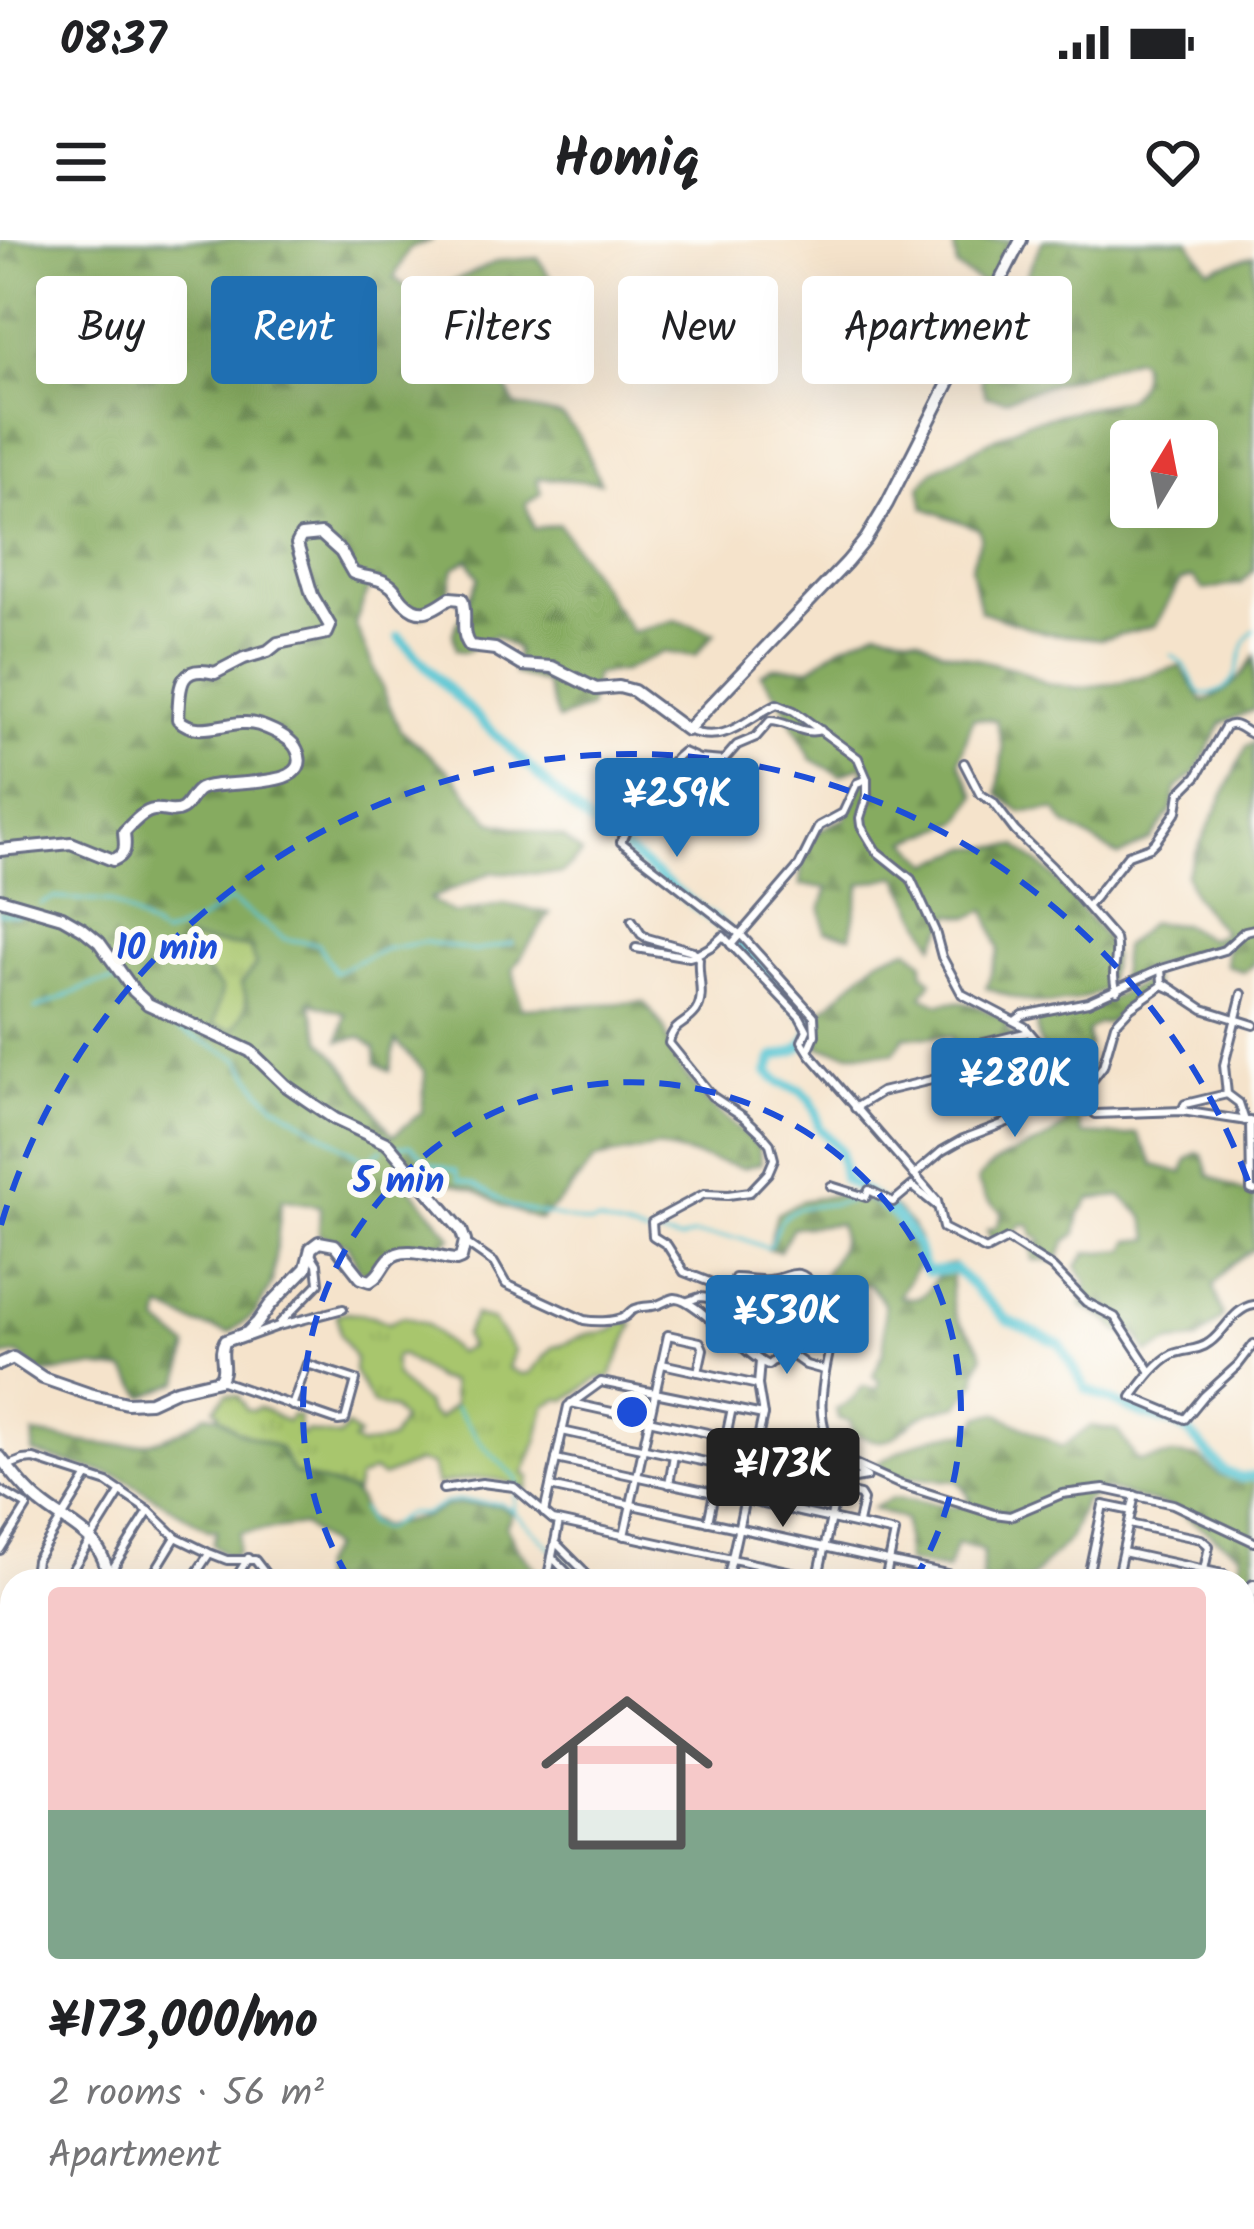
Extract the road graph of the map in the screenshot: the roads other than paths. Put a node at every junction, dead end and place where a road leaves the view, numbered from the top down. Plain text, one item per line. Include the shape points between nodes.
1 (1021, 240) edge
2 (687, 730) junction
3 (821, 730) junction
4 (1254, 735) edge
5 (964, 763) dead end
6 (867, 779) junction
7 (0, 850) edge
8 (0, 899) edge
9 (1088, 906) junction
10 (632, 920) dead end
11 (1254, 929) edge
12 (742, 936) junction
13 (731, 945) junction
14 (636, 948) dead end
15 (696, 955) junction
16 (1161, 969) junction
17 (1174, 990) junction
18 (1117, 991) junction
19 (1242, 994) dead end
20 (1015, 1021) junction
21 (1235, 1022) junction
22 (1254, 1025) edge
23 (1030, 1031) junction
24 (809, 1048) junction
25 (1227, 1094) junction
26 (1081, 1095) junction
27 (855, 1108) junction
28 (1182, 1111) junction
29 (1096, 1114) junction
30 (1250, 1121) edge
31 (914, 1175) junction
32 (831, 1186) dead end
33 (1254, 1191) edge
34 (937, 1206) junction
35 (465, 1241) junction
36 (310, 1253) junction
37 (735, 1278) dead end
38 (744, 1293) junction
39 (774, 1300) junction
40 (687, 1301) junction
41 (808, 1303) junction
42 (746, 1305) dead end
43 (1254, 1305) edge
44 (343, 1309) dead end
45 (772, 1312) junction
46 (803, 1322) junction
47 (278, 1326) junction
48 (236, 1339) junction
49 (1254, 1344) edge
50 (760, 1361) junction
51 (0, 1364) edge
52 (662, 1364) junction
53 (825, 1370) junction
54 (698, 1372) junction
55 (1151, 1372) junction
56 (219, 1380) junction
57 (758, 1385) junction
58 (656, 1392) junction
59 (569, 1403) junction
60 (292, 1406) junction
61 (732, 1408) junction
62 (763, 1415) junction
63 (650, 1420) junction
64 (562, 1431) junction
65 (726, 1437) junction
66 (643, 1449) junction
67 (674, 1455) junction
68 (839, 1457) junction
69 (556, 1459) junction
70 (4, 1462) edge
71 (720, 1465) junction
72 (88, 1476) junction
73 (637, 1477) junction
74 (669, 1484) junction
75 (550, 1487) junction
76 (0, 1490) edge
77 (443, 1490) dead end
78 (837, 1490) junction
79 (122, 1491) junction
80 (714, 1493) junction
81 (1135, 1495) junction
82 (745, 1500) junction
83 (30, 1502) junction
84 (631, 1505) junction
85 (149, 1510) junction
86 (1132, 1511) junction
87 (544, 1514) junction
88 (64, 1517) junction
89 (830, 1518) junction
90 (559, 1522) junction
91 (708, 1522) junction
92 (1129, 1524) junction
93 (858, 1525) junction
94 (739, 1528) junction
95 (625, 1536) junction
96 (176, 1537) junction
97 (92, 1539) junction
98 (1254, 1542) edge
99 (824, 1546) junction
100 (0, 1550) edge
101 (553, 1550) junction
102 (1123, 1552) junction
103 (209, 1553) junction
104 (248, 1558) junction
105 (732, 1559) junction
106 (890, 1561) junction
107 (35, 1569) edge
108 (73, 1569) edge
109 (103, 1569) edge
110 (112, 1569) edge
111 (156, 1569) edge
112 (199, 1569) edge
113 (241, 1569) edge
114 (264, 1569) edge
115 (549, 1569) edge
116 (566, 1569) edge
117 (582, 1569) edge
118 (730, 1569) edge
119 (774, 1569) edge
120 (819, 1569) edge
121 (888, 1569) edge
122 (926, 1569) edge
123 (1089, 1569) edge
124 (1120, 1569) edge
125 (1200, 1569) edge
126 (1204, 1569) edge

1 - 2 main road via 866,539
2 - 3 street via 719,735 777,704
2 - 7 main road via 634,691 596,689 561,670 470,646 462,599 429,612 408,607 393,587 353,573 321,535 307,534 297,544 327,633 278,643 226,670 189,672 178,719 194,729 258,724 292,741 300,765 293,773 199,789 183,809 143,814 124,832 126,851 113,860 71,843
3 - 6 street via 858,758
3 - 12 street via 770,721 723,760 682,752 622,837
4 - 9 street via 1225,727 1156,841 1129,855
5 - 9 street via 980,794
6 - 12 street via 843,814 819,826 799,866
6 - 20 street via 861,826 875,851 911,879 957,986
8 - 35 main road via 62,917 99,942 148,1004 250,1052 335,1120 391,1147
9 - 18 street via 1118,950 1111,978
10 - 15 street via 641,934
11 - 16 street via 1223,950
12 - 13 street
12 - 24 street via 814,1016
13 - 15 street via 723,936
13 - 24 street via 800,1017
14 - 15 street
15 - 38 street via 699,1003 669,1043 712,1096 760,1132 774,1159 750,1192 704,1193 652,1222 652,1236 684,1272
16 - 17 street
16 - 18 street
17 - 21 street
17 - 26 street via 1157,987 1115,1024 1103,1066
18 - 20 street
19 - 21 street
20 - 23 street
21 - 22 street
21 - 25 street via 1224,1064
23 - 26 street
23 - 27 street via 975,1046 940,1078 881,1092
24 - 27 street
25 - 28 street
25 - 30 street
26 - 29 street
27 - 31 street
28 - 29 street
28 - 30 street
29 - 31 street via 1046,1103 963,1139
30 - 33 street
31 - 34 street
32 - 34 street via 893,1202 912,1186
34 - 55 street via 943,1228 955,1236 986,1250 1007,1239 1052,1267 1086,1302 1115,1317
35 - 36 main road via 457,1260 398,1254 370,1281 330,1243
35 - 40 street via 506,1284 584,1320
36 - 47 street via 319,1283
36 - 48 main road via 301,1275
37 - 41 street via 806,1276 816,1286
38 - 39 street
38 - 40 street
39 - 41 street
39 - 45 street
40 - 50 street
41 - 46 street
42 - 45 street
43 - 55 street via 1205,1347 1170,1355
44 - 47 street
45 - 46 street via 776,1324
46 - 53 street via 832,1338
47 - 48 street
48 - 56 main road via 223,1345
49 - 55 street via 1185,1419 1132,1396
50 - 53 street via 792,1355
50 - 57 street
51 - 56 main road via 21,1360 43,1378 127,1403
52 - 54 street
52 - 54 street via 668,1335 700,1342
52 - 58 street
53 - 68 street via 822,1420
54 - 57 street
56 - 60 street
57 - 62 street
58 - 59 street via 606,1381
58 - 61 street
58 - 63 street
59 - 63 street
59 - 64 street
60 - 60 street via 345,1420 356,1380 307,1364
61 - 62 street
61 - 65 street
62 - 82 street
63 - 65 street
63 - 66 street
64 - 66 street
64 - 69 street
65 - 71 street
66 - 67 street
66 - 73 street
67 - 71 street
67 - 74 street
68 - 78 street via 867,1477
68 - 81 street via 994,1514 1010,1516 1087,1489
69 - 73 street
69 - 75 street
70 - 72 street via 29,1459
70 - 83 main road
71 - 80 street
72 - 79 street
72 - 88 street
73 - 74 street
73 - 84 street
74 - 80 street
75 - 84 street
75 - 87 street
76 - 83 street
77 - 87 street via 517,1488
78 - 89 street
78 - 93 street via 860,1495
79 - 85 street
79 - 97 street
80 - 91 street
81 - 86 street
81 - 98 street
82 - 89 street
82 - 94 street
83 - 88 main road
83 - 100 street
84 - 91 street
84 - 95 street
85 - 96 street
85 - 110 street
86 - 92 street
86 - 123 street via 1102,1505
87 - 90 street
88 - 97 main road
88 - 107 street
89 - 93 street
89 - 99 street
90 - 95 street
90 - 101 street
91 - 94 street
92 - 102 street
92 - 126 street via 1201,1539 1209,1546
93 - 106 street via 896,1533
94 - 99 street
94 - 105 street
95 - 105 street
96 - 103 street
96 - 111 street
97 - 108 street
97 - 109 main road
99 - 106 street
99 - 120 street
101 - 115 street
101 - 116 street
101 - 117 street
102 - 124 street
102 - 125 street
103 - 104 street
103 - 112 street
104 - 113 street
104 - 114 street
105 - 118 street
105 - 119 street
106 - 121 street
106 - 122 street

